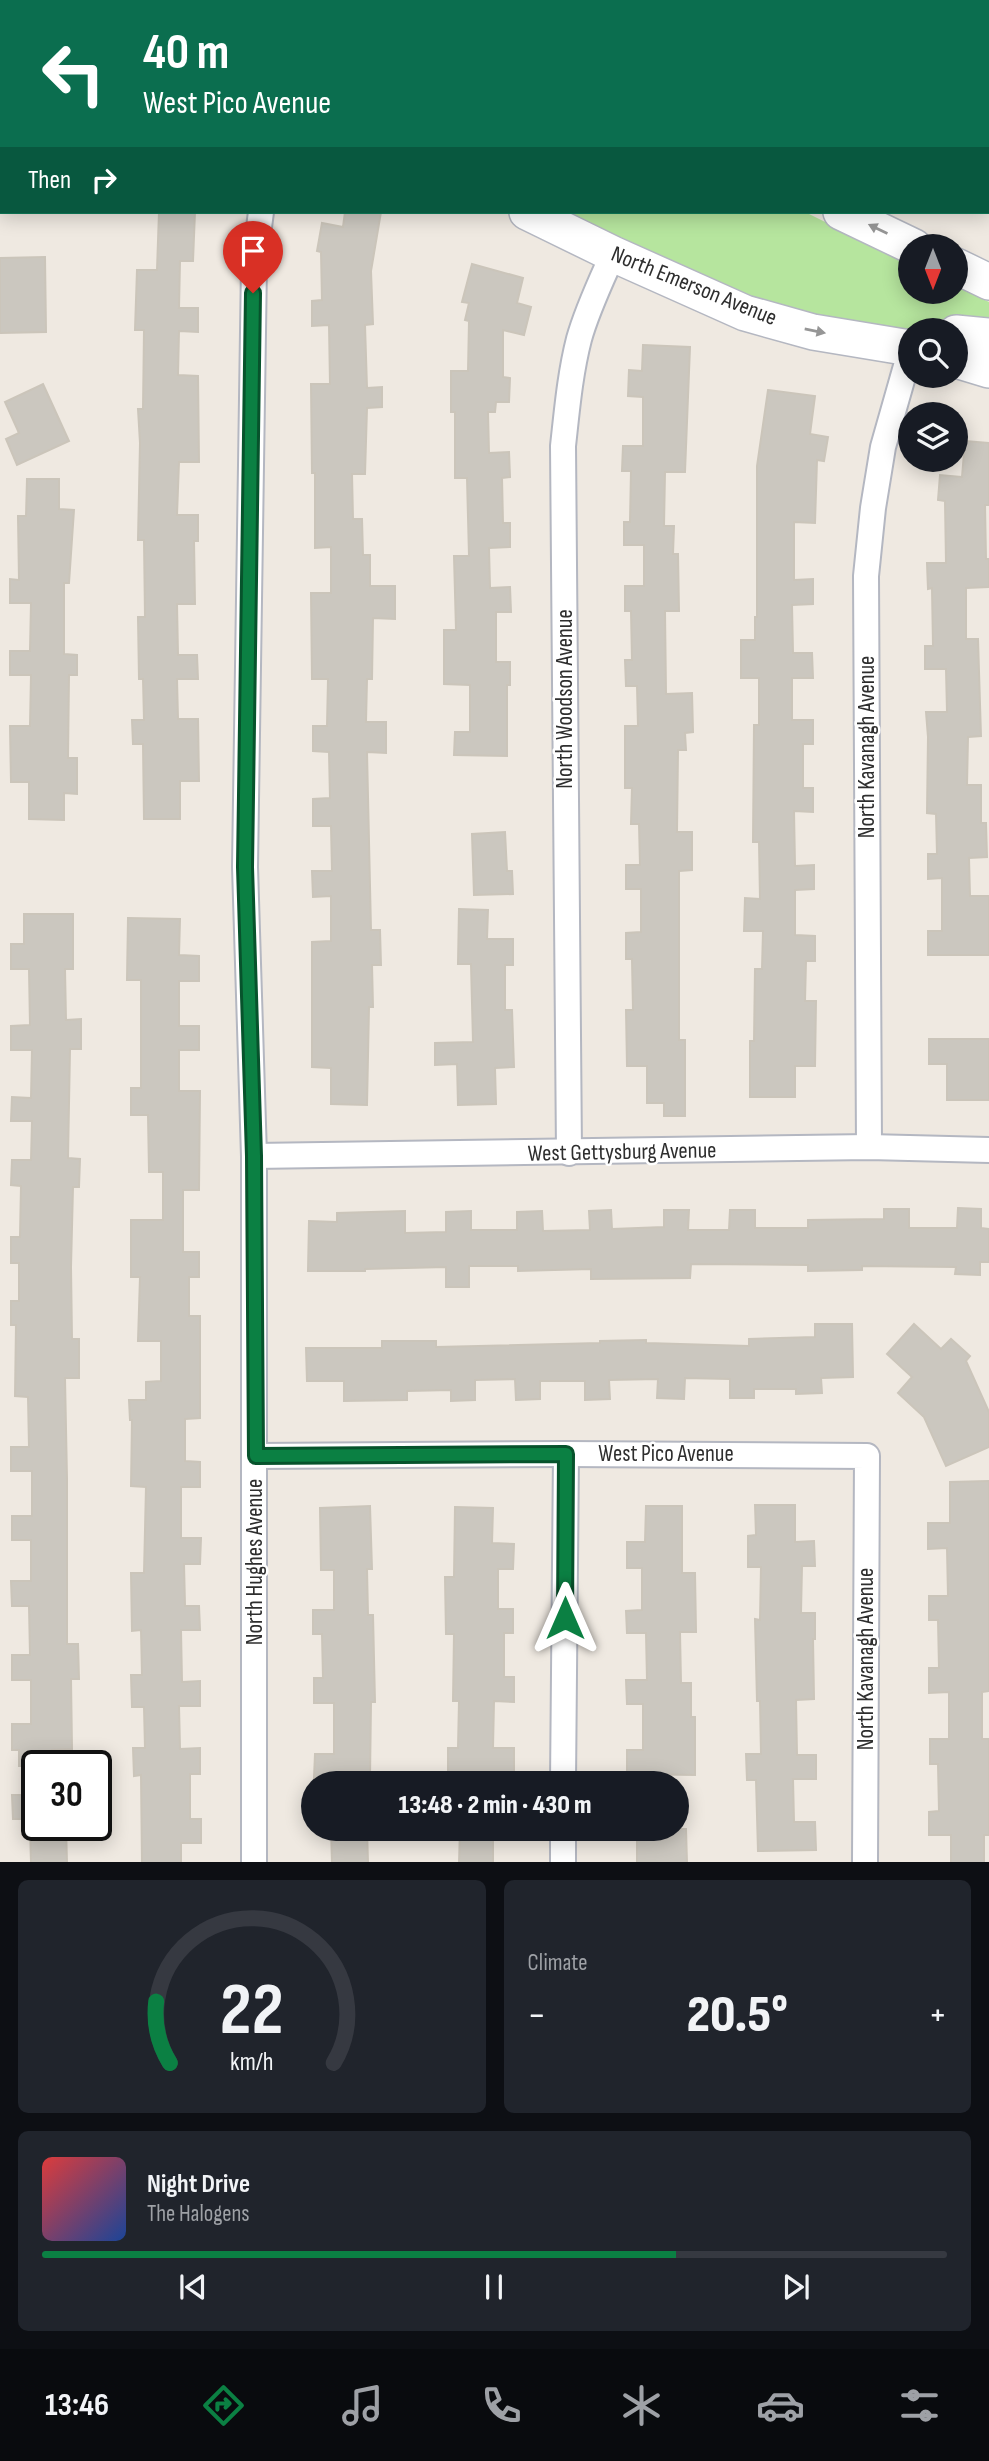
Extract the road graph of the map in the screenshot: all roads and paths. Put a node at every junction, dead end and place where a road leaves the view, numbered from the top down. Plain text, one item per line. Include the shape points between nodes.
1 (261, 214) edge
2 (531, 214) edge
3 (845, 214) edge
4 (898, 239) edge
5 (613, 254) junction
6 (968, 272) edge
7 (989, 282) edge
8 (968, 334) edge
9 (989, 336) edge
10 (898, 348) edge
11 (968, 364) edge
12 (989, 370) edge
13 (899, 388) edge
14 (869, 1147) junction
15 (989, 1150) edge
16 (569, 1153) junction
17 (254, 1156) junction
18 (566, 1454) junction
19 (256, 1456) junction
20 (867, 1456) joint
21 (564, 1771) edge
22 (563, 1841) edge
23 (254, 1862) edge
24 (563, 1862) edge
25 (865, 1862) edge

1 - 17 street, North Hughes Avenue via 254,265 245,867
2 - 5 street, North Emerson Avenue
4 -> 3 street
5 -> 10 street, North Emerson Avenue via 745,313
5 - 16 street, North Woodson Avenue via 580,336 563,446
6 - 7 street
8 - 9 street
11 - 12 street
13 - 14 street, North Kavanagh Avenue via 883,447 866,576
14 - 15 street, West Gettysburg Avenue
14 - 16 street, West Gettysburg Avenue
16 - 17 street, West Gettysburg Avenue
17 - 19 street, North Hughes Avenue
18 - 19 street, West Pico Avenue
18 - 20 street, West Pico Avenue
18 - 21 street
19 - 23 street, North Hughes Avenue
20 - 25 street, North Kavanagh Avenue
22 - 24 street

